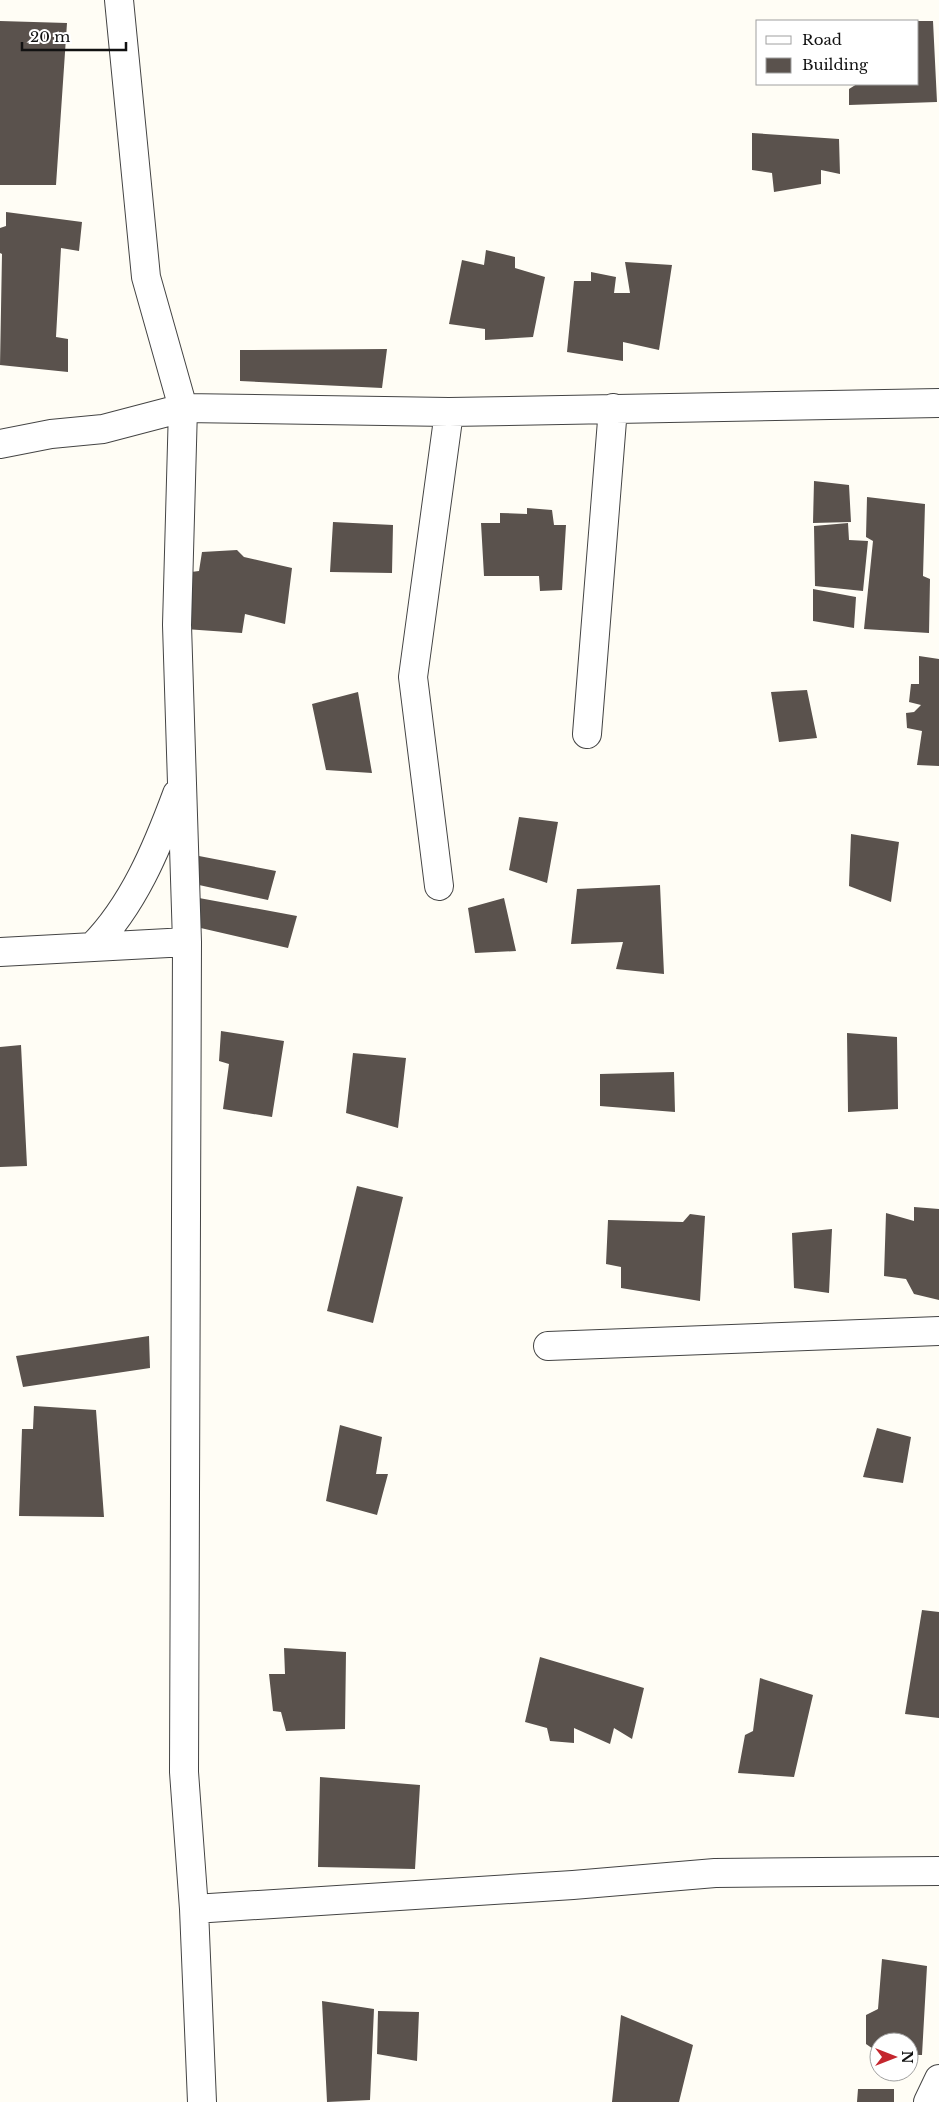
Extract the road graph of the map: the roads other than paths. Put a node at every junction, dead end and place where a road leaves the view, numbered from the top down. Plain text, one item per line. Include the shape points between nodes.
1 (119, 0) edge
2 (939, 403) edge
3 (183, 408) junction
4 (613, 408) junction
5 (449, 412) junction
6 (0, 444) edge
7 (587, 734) dead end
8 (182, 784) junction
9 (439, 886) dead end
10 (187, 942) junction
11 (92, 947) junction
12 (0, 952) edge
13 (939, 1330) edge
14 (548, 1346) dead end
15 (939, 1871) edge
16 (194, 1909) junction
17 (939, 2079) edge
18 (202, 2102) edge
19 (928, 2102) edge

1 - 3 street via 146,277
2 - 4 street
3 - 5 street
3 - 6 street via 103,429 50,434
3 - 8 street via 177,625
4 - 5 street
4 - 7 street
5 - 9 street via 413,677
8 - 10 street
8 - 11 street via 161,838 136,885 110,928
10 - 11 street
10 - 16 street via 184,1772
11 - 12 street
13 - 14 street
15 - 16 street via 714,1873
16 - 18 street
17 - 19 street

